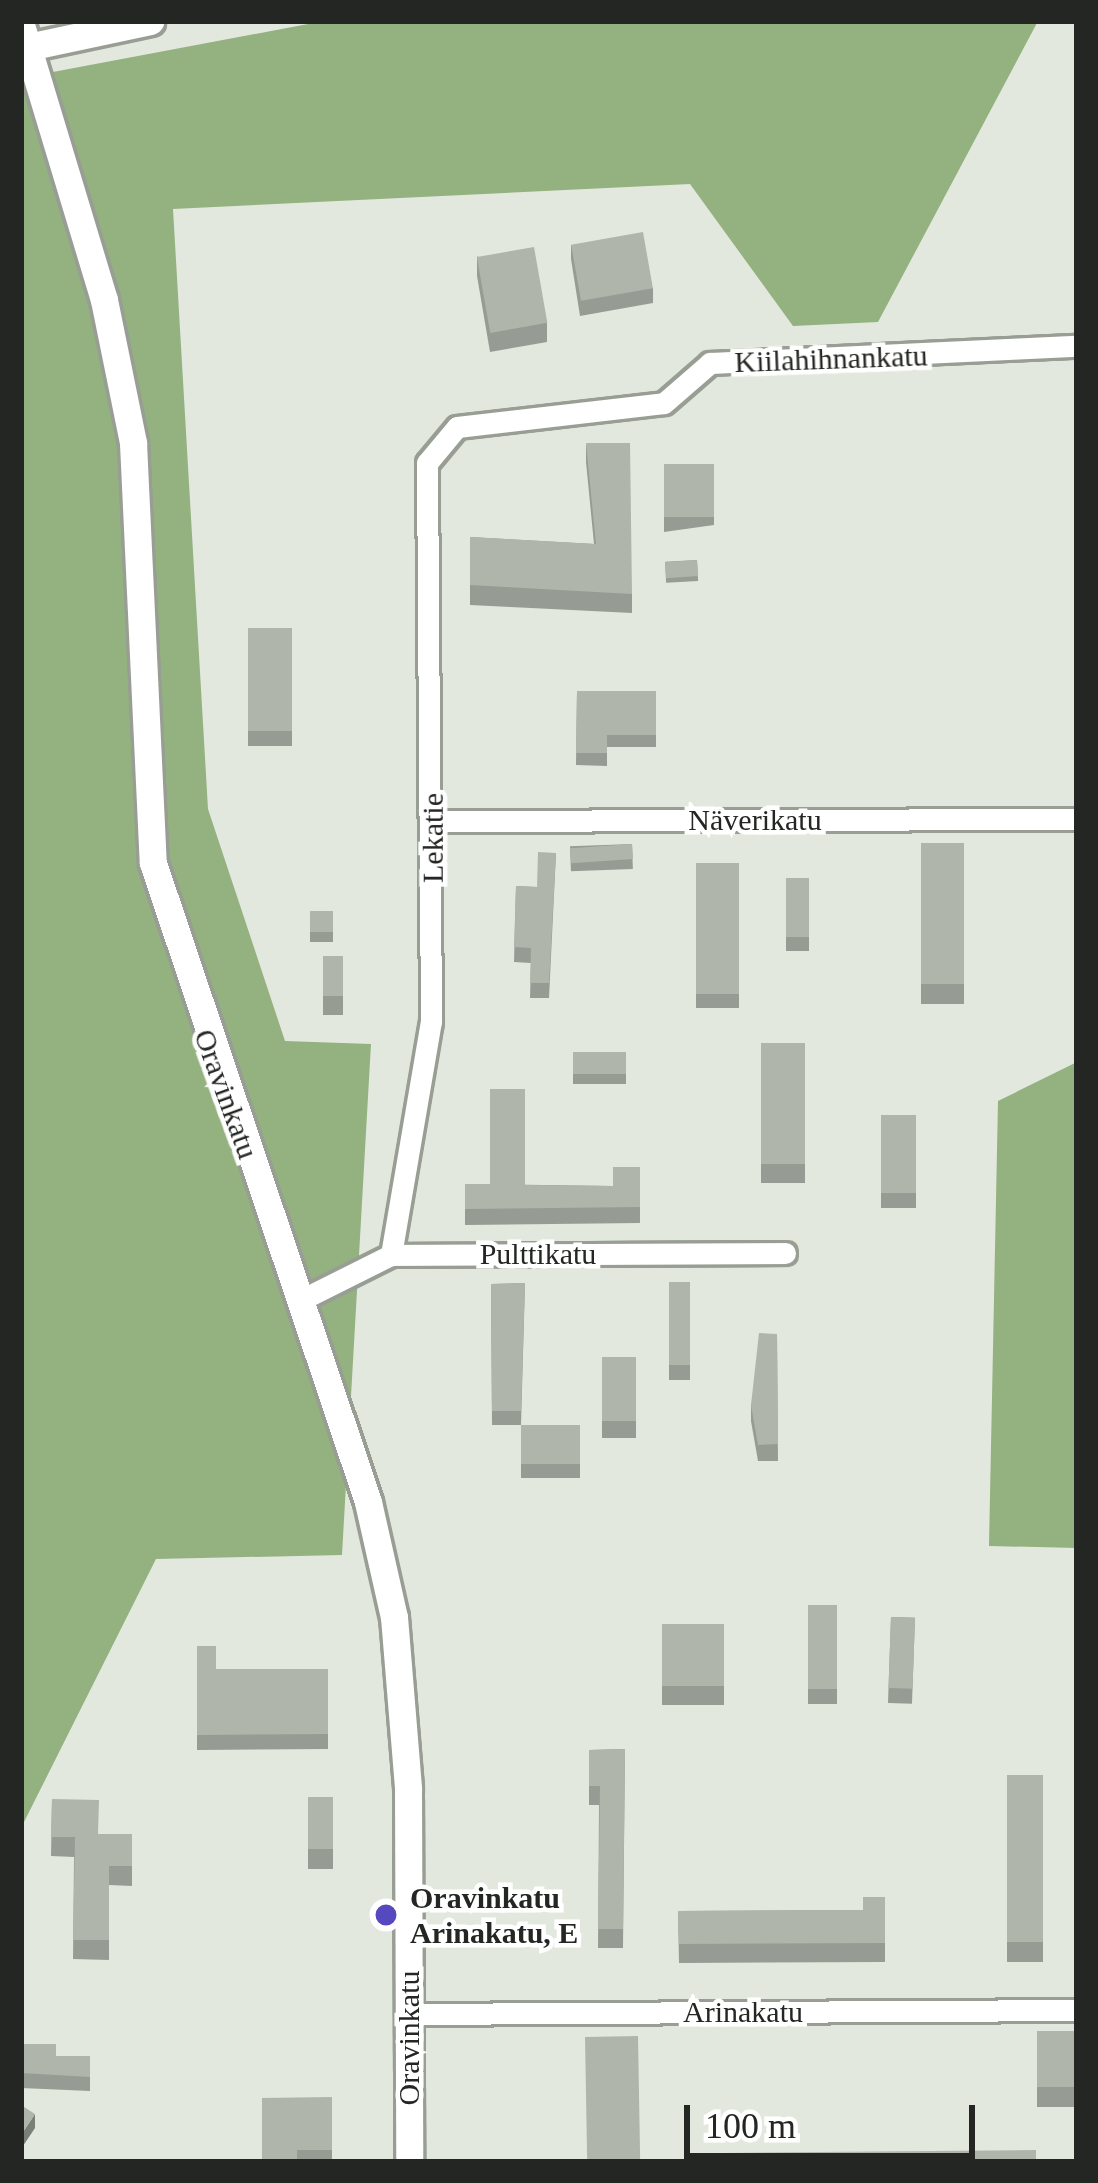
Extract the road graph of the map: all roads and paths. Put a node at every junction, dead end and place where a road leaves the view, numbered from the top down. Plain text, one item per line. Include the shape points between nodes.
1 (150, 21) edge
2 (23, 41) edge
3 (1077, 346) edge
4 (457, 427) joint
5 (1077, 819) edge
6 (434, 821) junction
7 (785, 1252) dead end
8 (391, 1255) junction
9 (303, 1299) junction
10 (1077, 2010) edge
11 (410, 2014) junction
12 (409, 2162) edge

1 - 2 street
2 - 9 street, Oravinkatu via 104,300 133,443 153,863
3 - 4 street, Kiilahihnankatu via 710,363 664,403
4 - 6 street, Lekatie via 428,463
5 - 6 street, Näverikatu
6 - 8 street, Lekatie via 431,1022
7 - 8 street, Pulttikatu
8 - 9 street, Pulttikatu
9 - 11 street, Oravinkatu via 394,1617
10 - 11 street, Arinakatu
11 - 12 street, Oravinkatu

